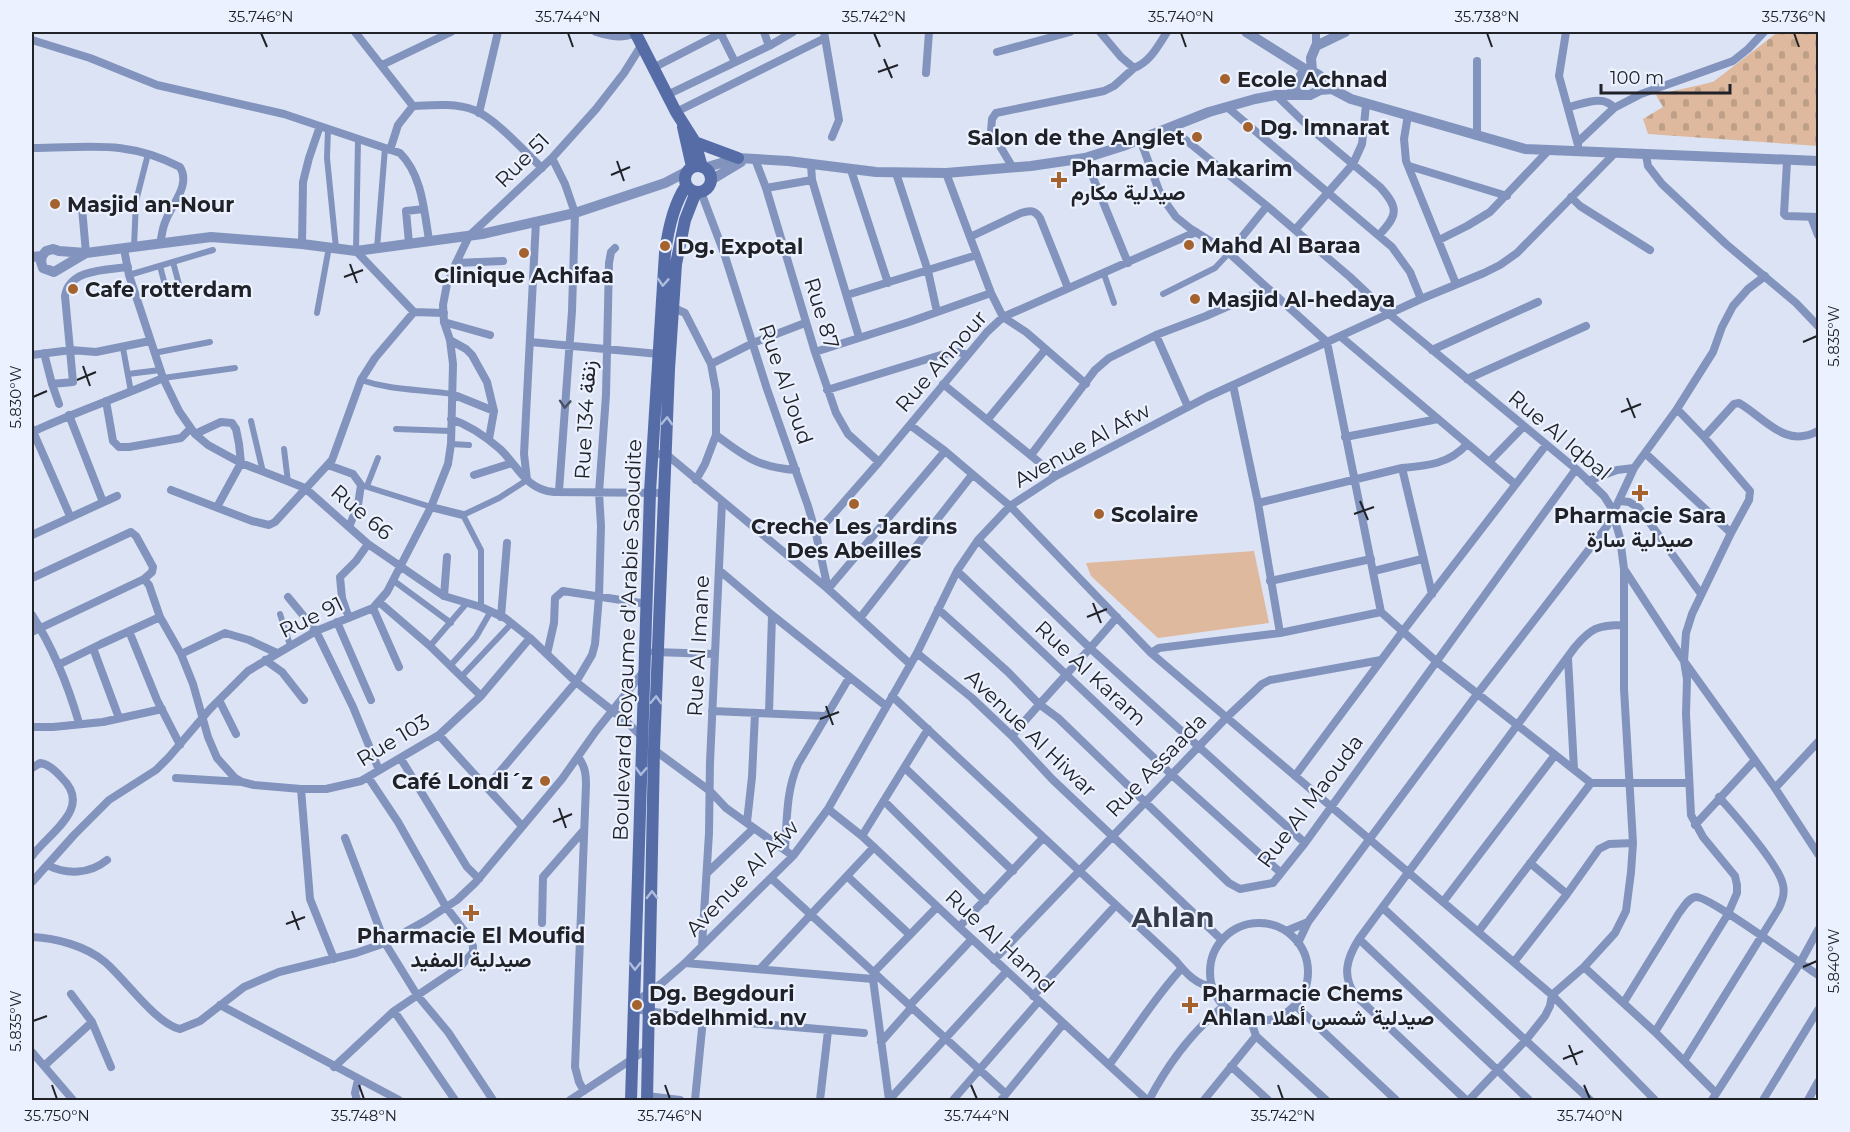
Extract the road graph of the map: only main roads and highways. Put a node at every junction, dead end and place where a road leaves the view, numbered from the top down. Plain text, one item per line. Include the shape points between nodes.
1 (635, 32) edge
2 (679, 118) junction
3 (695, 142) junction
4 (747, 159) road end
5 (693, 174) junction
6 (700, 192) junction
7 (647, 1098) edge
8 (631, 1101) edge

1 - 2 main road
2 - 3 main road
2 - 5 main road
3 - 4 main road
3 - 5 main road
5 - 6 main road via 691,190
5 - 6 main road, Boulevard Royaume d'Arabie Saoudite via 709,173 708,187
5 -> 8 main road, Boulevard Royaume d'Arabie Saoudite via 676,204 668,232 659,354 650,492
7 -> 6 main road, Boulevard Royaume d'Arabie Saoudite via 654,750 669,369 676,264 689,207

